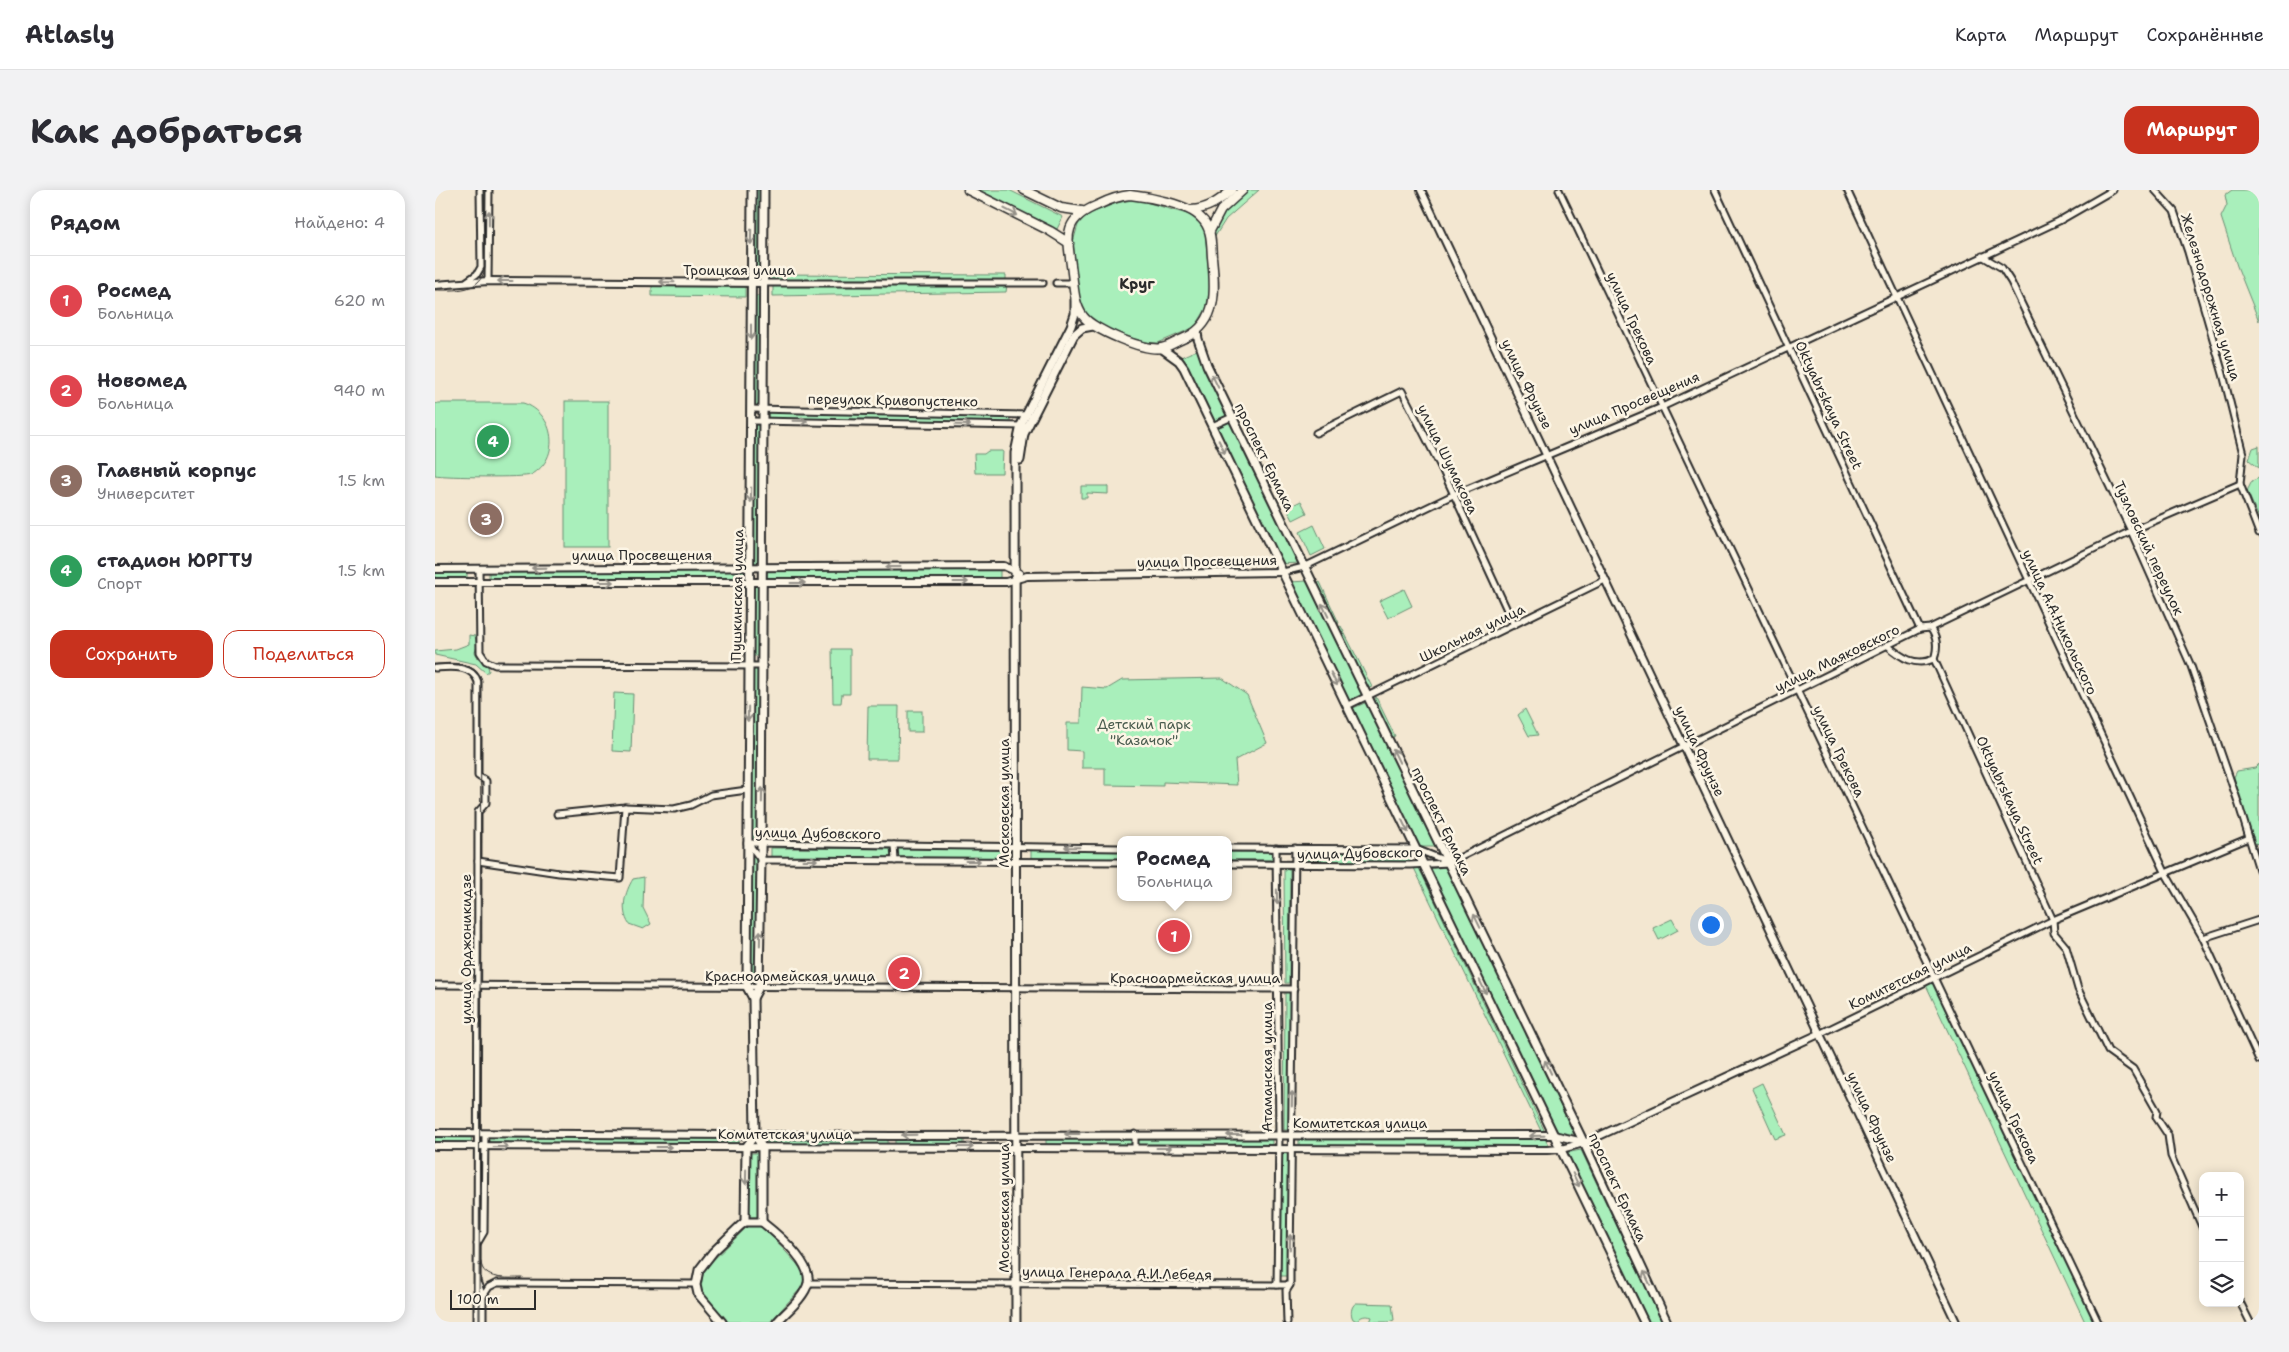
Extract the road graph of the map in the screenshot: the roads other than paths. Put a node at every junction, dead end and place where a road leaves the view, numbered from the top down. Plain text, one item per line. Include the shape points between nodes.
1 (480, 190) edge
2 (489, 190) edge
3 (752, 190) edge
4 (764, 190) edge
5 (968, 190) edge
6 (1024, 190) edge
7 (1233, 190) edge
8 (1243, 190) edge
9 (1421, 190) edge
10 (1559, 190) edge
11 (1715, 190) edge
12 (1847, 190) edge
13 (2113, 190) edge
14 (2155, 190) edge
15 (1191, 210) junction
16 (1082, 211) junction
17 (1210, 231) junction
18 (1069, 244) junction
19 (1982, 256) junction
20 (488, 281) junction
21 (751, 283) junction
22 (764, 283) junction
23 (1043, 283) tunnel mouth
24 (1056, 283) tunnel mouth
25 (1073, 283) junction
26 (457, 284) junction
27 (435, 285) edge
28 (1897, 295) junction
29 (1075, 297) junction
30 (1093, 326) junction
31 (1197, 332) junction
32 (1789, 346) junction
33 (1161, 348) junction
34 (1662, 407) junction
35 (752, 409) junction
36 (764, 409) junction
37 (1030, 416) junction
38 (1232, 417) junction
39 (751, 421) junction
40 (764, 421) junction
41 (1024, 426) junction
42 (1212, 426) junction
43 (1315, 432) dead end
44 (1547, 454) junction
45 (2240, 484) junction
46 (1453, 495) junction
47 (2131, 531) junction
48 (2259, 533) edge
49 (1304, 567) junction
50 (750, 568) junction
51 (763, 568) junction
52 (435, 569) edge
53 (479, 569) junction
54 (1283, 572) junction
55 (1020, 575) junction
56 (2027, 579) junction
57 (1605, 580) junction
58 (435, 582) edge
59 (479, 582) junction
60 (749, 583) junction
61 (763, 583) junction
62 (1514, 625) junction
63 (1931, 628) junction
64 (1920, 630) junction
65 (1887, 646) junction
66 (1934, 660) junction
67 (749, 666) junction
68 (763, 666) junction
69 (435, 668) edge
70 (1797, 691) junction
71 (1368, 697) junction
72 (1347, 706) junction
73 (1683, 746) junction
74 (747, 790) junction
75 (625, 807) junction
76 (557, 814) dead end
77 (2249, 838) junction
78 (747, 843) junction
79 (761, 844) junction
80 (894, 845) junction
81 (1018, 847) junction
82 (1117, 848) edge
83 (1232, 848) edge
84 (1276, 848) junction
85 (1295, 848) junction
86 (1416, 849) junction
87 (761, 860) junction
88 (478, 861) junction
89 (895, 861) junction
90 (1018, 861) junction
91 (1117, 862) edge
92 (1449, 862) junction
93 (1232, 864) edge
94 (1423, 864) junction
95 (1276, 865) junction
96 (1294, 865) junction
97 (2259, 870) edge
98 (2166, 874) junction
99 (2053, 920) junction
100 (2259, 920) edge
101 (2203, 938) junction
102 (1935, 977) junction
103 (435, 985) edge
104 (477, 986) junction
105 (747, 987) junction
106 (759, 987) junction
107 (1018, 989) junction
108 (1278, 989) junction
109 (1294, 989) junction
110 (753, 998) junction
111 (1819, 1034) junction
112 (2259, 1060) edge
113 (435, 1133) edge
114 (477, 1134) junction
115 (485, 1134) junction
116 (1018, 1134) junction
117 (1135, 1134) junction
118 (599, 1135) junction
119 (755, 1135) junction
120 (1279, 1135) junction
121 (1292, 1135) junction
122 (1554, 1135) junction
123 (892, 1136) junction
124 (1584, 1143) junction
125 (435, 1146) edge
126 (485, 1146) junction
127 (477, 1147) junction
128 (599, 1147) junction
129 (746, 1147) junction
130 (762, 1147) junction
131 (892, 1147) junction
132 (1018, 1148) junction
133 (1135, 1148) junction
134 (1279, 1148) junction
135 (1292, 1148) junction
136 (1561, 1149) junction
137 (2199, 1220) edge
138 (745, 1222) junction
139 (763, 1222) junction
140 (477, 1244) junction
141 (477, 1282) junction
142 (808, 1283) junction
143 (1018, 1283) junction
144 (697, 1284) junction
145 (1277, 1286) junction
146 (1289, 1288) junction
147 (483, 1296) junction
148 (2242, 1307) edge
149 (477, 1322) edge
150 (483, 1322) edge
151 (722, 1322) edge
152 (777, 1322) edge
153 (1016, 1322) edge
154 (1020, 1322) edge
155 (1287, 1322) edge
156 (1644, 1322) edge
157 (1667, 1322) edge
158 (1956, 1322) edge
159 (2098, 1322) edge
160 (2249, 1322) edge

1 - 26 street via 481,267 471,279
20 -> 2 street
3 -> 21 main road, Пушкинская улица
4 - 22 main road, Пушкинская улица
5 -> 18 main road via 1050,231
6 - 16 main road via 1061,208
7 - 15 main road via 1211,206
8 - 17 main road via 1221,210
9 - 44 street, улица Фрунзе
10 - 34 street, улица Грекова
11 - 32 street, Oktyabrskaya Street
12 - 28 street, улица А.А.Никольского
13 - 19 street, улица Просвещения via 2059,221
14 - 45 street, Железнодорожная улица via 2174,212 2188,252 2243,454
15 - 16 main road via 1130,195 1116,197
15 - 17 main road via 1203,219
16 - 18 main road via 1070,228
17 - 31 main road via 1214,299
18 - 25 main road
19 - 28 street, улица Просвещения
19 - 47 street, Тузловский переулок via 2002,268 2011,282
21 -> 20 street, Троицкая улица
20 - 26 street, Троицкая улица
21 - 22 street, Троицкая улица
21 -> 35 main road, Пушкинская улица
22 - 23 street, Троицкая улица
22 - 36 main road, Пушкинская улица
24 - 25 street
25 - 29 main road
26 - 27 street, Троицкая улица
28 - 32 street, улица Просвещения
28 - 56 street, улица А.А.Никольского
29 - 30 main road via 1082,316
29 - 37 main road, Московская улица via 1071,326
30 - 33 main road via 1141,345
30 - 37 main road, Московская улица via 1082,328 1074,335
31 - 33 main road
38 -> 31 main road, проспект Ермака via 1205,360
32 - 34 street, улица Просвещения
32 - 64 street, Oktyabrskaya Street
33 - 42 main road via 1179,360
34 - 44 street, улица Просвещения
34 - 70 street, улица Грекова
35 - 36 street, переулок Кривопустенко
35 - 39 main road, Пушкинская улица
36 - 37 street, переулок Кривопустенко
36 - 40 main road, Пушкинская улица
37 - 41 main road, Московская улица
38 - 42 street
38 - 49 main road, проспект Ермака
39 - 40 street, переулок Кривопустенко
39 -> 50 main road, Пушкинская улица
40 -> 41 street, переулок Кривопустенко
40 - 51 main road, Пушкинская улица
41 - 55 main road, Московская улица via 1019,453
42 -> 54 main road
43 - 46 street, улица Шумакова via 1402,391
44 - 46 street, улица Просвещения
44 - 57 street, улица Фрунзе
45 - 47 street, улица Маяковского
45 - 48 street, Железнодорожная улица
46 - 49 street, улица Просвещения
46 - 62 street, улица Шумакова
47 - 56 street, улица Маяковского
47 - 77 street, Тузловский переулок via 2191,666
49 - 54 street, улица Просвещения
71 -> 49 main road, проспект Ермака
50 - 51 street, улица Просвещения
50 -> 53 street, улица Просвещения
50 - 60 main road, Пушкинская улица
55 -> 51 street, улица Просвещения via 1004,566
51 - 61 main road, Пушкинская улица
52 - 53 street, улица Просвещения
53 - 59 street
54 - 55 street, улица Просвещения
54 -> 72 main road
61 -> 55 street, улица Просвещения via 1006,582
55 - 81 main road, Московская улица
56 - 63 street, улица Маяковского
56 - 98 street, улица А.А.Никольского
57 - 62 street, Школьная улица
57 - 73 street, улица Фрунзе
58 - 59 street, улица Просвещения
59 -> 60 street, улица Просвещения
59 - 67 street via 480,652 495,666
60 - 61 street, улица Просвещения
60 - 67 main road, Пушкинская улица
61 - 68 main road, Пушкинская улица
62 - 71 street, Школьная улица
63 - 64 street, улица Маяковского
63 - 66 street via 1937,643
64 - 65 street, улица Маяковского
65 - 66 street via 1916,663
65 - 70 street, улица Маяковского
66 - 99 street, Oktyabrskaya Street
67 - 68 street
67 -> 74 main road, Пушкинская улица
79 -> 68 main road, Пушкинская улица
69 - 88 street, улица Орджоникидзе via 463,668 478,682 478,776 486,781 485,803 478,812
70 - 73 street, улица Маяковского
70 - 102 street, улица Грекова
71 - 72 street, Школьная улица
92 -> 71 main road, проспект Ермака
72 -> 86 main road
73 - 92 street, улица Маяковского
73 - 111 street, улица Фрунзе
74 - 75 street via 711,796 674,809
74 - 78 main road, Пушкинская улица
75 - 76 street
75 - 88 street via 620,878
77 - 97 street, Тузловский переулок
77 - 98 street, Комитетская улица
78 - 79 street, улица Дубовского
78 - 87 street, улица Дубовского
78 - 105 main road, Пушкинская улица
79 - 80 street, улица Дубовского
79 - 87 main road, Пушкинская улица
80 - 81 street, улица Дубовского
80 - 89 street, улица Дубовского
82 -> 81 street, улица Дубовского
81 - 90 main road, Московская улица
83 - 84 street, улица Дубовского
84 - 85 street, улица Дубовского
84 - 95 street, Атаманская улица
85 - 86 street, улица Дубовского
85 - 96 street, Атаманская улица
86 - 92 street, улица Дубовского
86 - 94 main road
87 -> 89 street, улица Дубовского
106 -> 87 main road, Пушкинская улица
88 - 104 street, улица Орджоникидзе
89 -> 90 street, улица Дубовского
90 - 91 street, улица Дубовского
90 - 107 main road, Московская улица
92 - 94 street, улица Дубовского
124 -> 92 main road, проспект Ермака
93 - 95 street, улица Дубовского
94 - 96 street, улица Дубовского
94 -> 122 main road
95 - 96 street, улица Дубовского
95 -> 108 street, Атаманская улица
96 - 109 street, Атаманская улица
98 - 99 street, Комитетская улица
98 - 101 street, улица А.А.Никольского
99 - 102 street, Комитетская улица
99 - 137 street, Oktyabrskaya Street via 2054,933 2066,948 2075,981 2108,1051 2133,1069 2157,1111 2156,1116 2168,1134 2171,1156
100 - 101 street
101 - 112 street, улица А.А.Никольского
102 - 111 street, Комитетская улица
102 - 159 street, улица Грекова
103 - 104 street, Красноармейская улица
104 - 105 street, Красноармейская улица
104 - 114 street, улица Орджоникидзе
105 - 106 street, Красноармейская улица
105 - 110 main road, Пушкинская улица
106 - 107 street, Красноармейская улица
106 - 110 main road, Пушкинская улица
107 - 108 street, Красноармейская улица
107 - 116 main road, Московская улица
108 - 109 street, Красноармейская улица
108 - 120 street, Атаманская улица
121 -> 109 street, Атаманская улица
110 - 119 main road, Пушкинская улица
111 - 124 street, Комитетская улица
111 - 158 street, улица Фрунзе
113 - 114 street, Комитетская улица
114 - 115 street, Комитетская улица
114 - 127 street, улица Орджоникидзе
115 - 118 street, Комитетская улица
115 - 126 street, улица Орджоникидзе
117 -> 116 street, Комитетская улица
116 -> 123 street, Комитетская улица
116 - 132 main road, Московская улица
120 -> 117 street, Комитетская улица
117 - 133 street
118 - 119 street, Комитетская улица
118 - 128 street
119 - 123 street, Комитетская улица
119 - 129 main road
119 - 130 main road, Пушкинская улица
120 - 121 street, Комитетская улица
120 - 134 street, Атаманская улица
122 -> 121 street, Комитетская улица
121 - 135 street, Атаманская улица
122 - 124 street, Комитетская улица
122 - 136 main road
123 - 131 street
124 - 136 street, Комитетская улица
157 -> 124 main road, проспект Ермака
125 - 127 street, Комитетская улица
126 - 127 street, Комитетская улица
126 -> 128 street, Комитетская улица
126 - 140 street, улица Орджоникидзе via 485,1232
127 - 140 street, улица Орджоникидзе
128 -> 129 street, Комитетская улица
129 - 130 street, Комитетская улица
129 -> 138 main road
130 - 131 street, Комитетская улица
130 - 139 main road, Пушкинская улица
131 -> 132 street, Комитетская улица
132 - 133 street, Комитетская улица
132 - 143 main road, Московская улица
133 -> 134 street, Комитетская улица
134 - 135 street, Комитетская улица
134 - 145 street, Атаманская улица
135 - 136 street, Комитетская улица
146 -> 135 street, Атаманская улица
136 -> 156 main road
138 - 139 main road
138 - 144 main road via 704,1261
139 - 142 main road via 797,1257 806,1270
140 - 141 street, улица Орджоникидзе
141 - 147 street, улица Орджоникидзе
141 - 149 street, улица Орджоникидзе
142 - 143 street, улица Генерала А.И.Лебедя
142 - 152 main road
143 - 145 street, улица Генерала А.И.Лебедя
143 - 153 main road, Московская улица
143 - 154 main road, Московская улица
144 - 147 street via 497,1282
144 - 151 main road via 703,1302
145 - 146 street
146 - 155 street, Атаманская улица
147 - 150 street, улица Орджоникидзе
148 - 160 street

